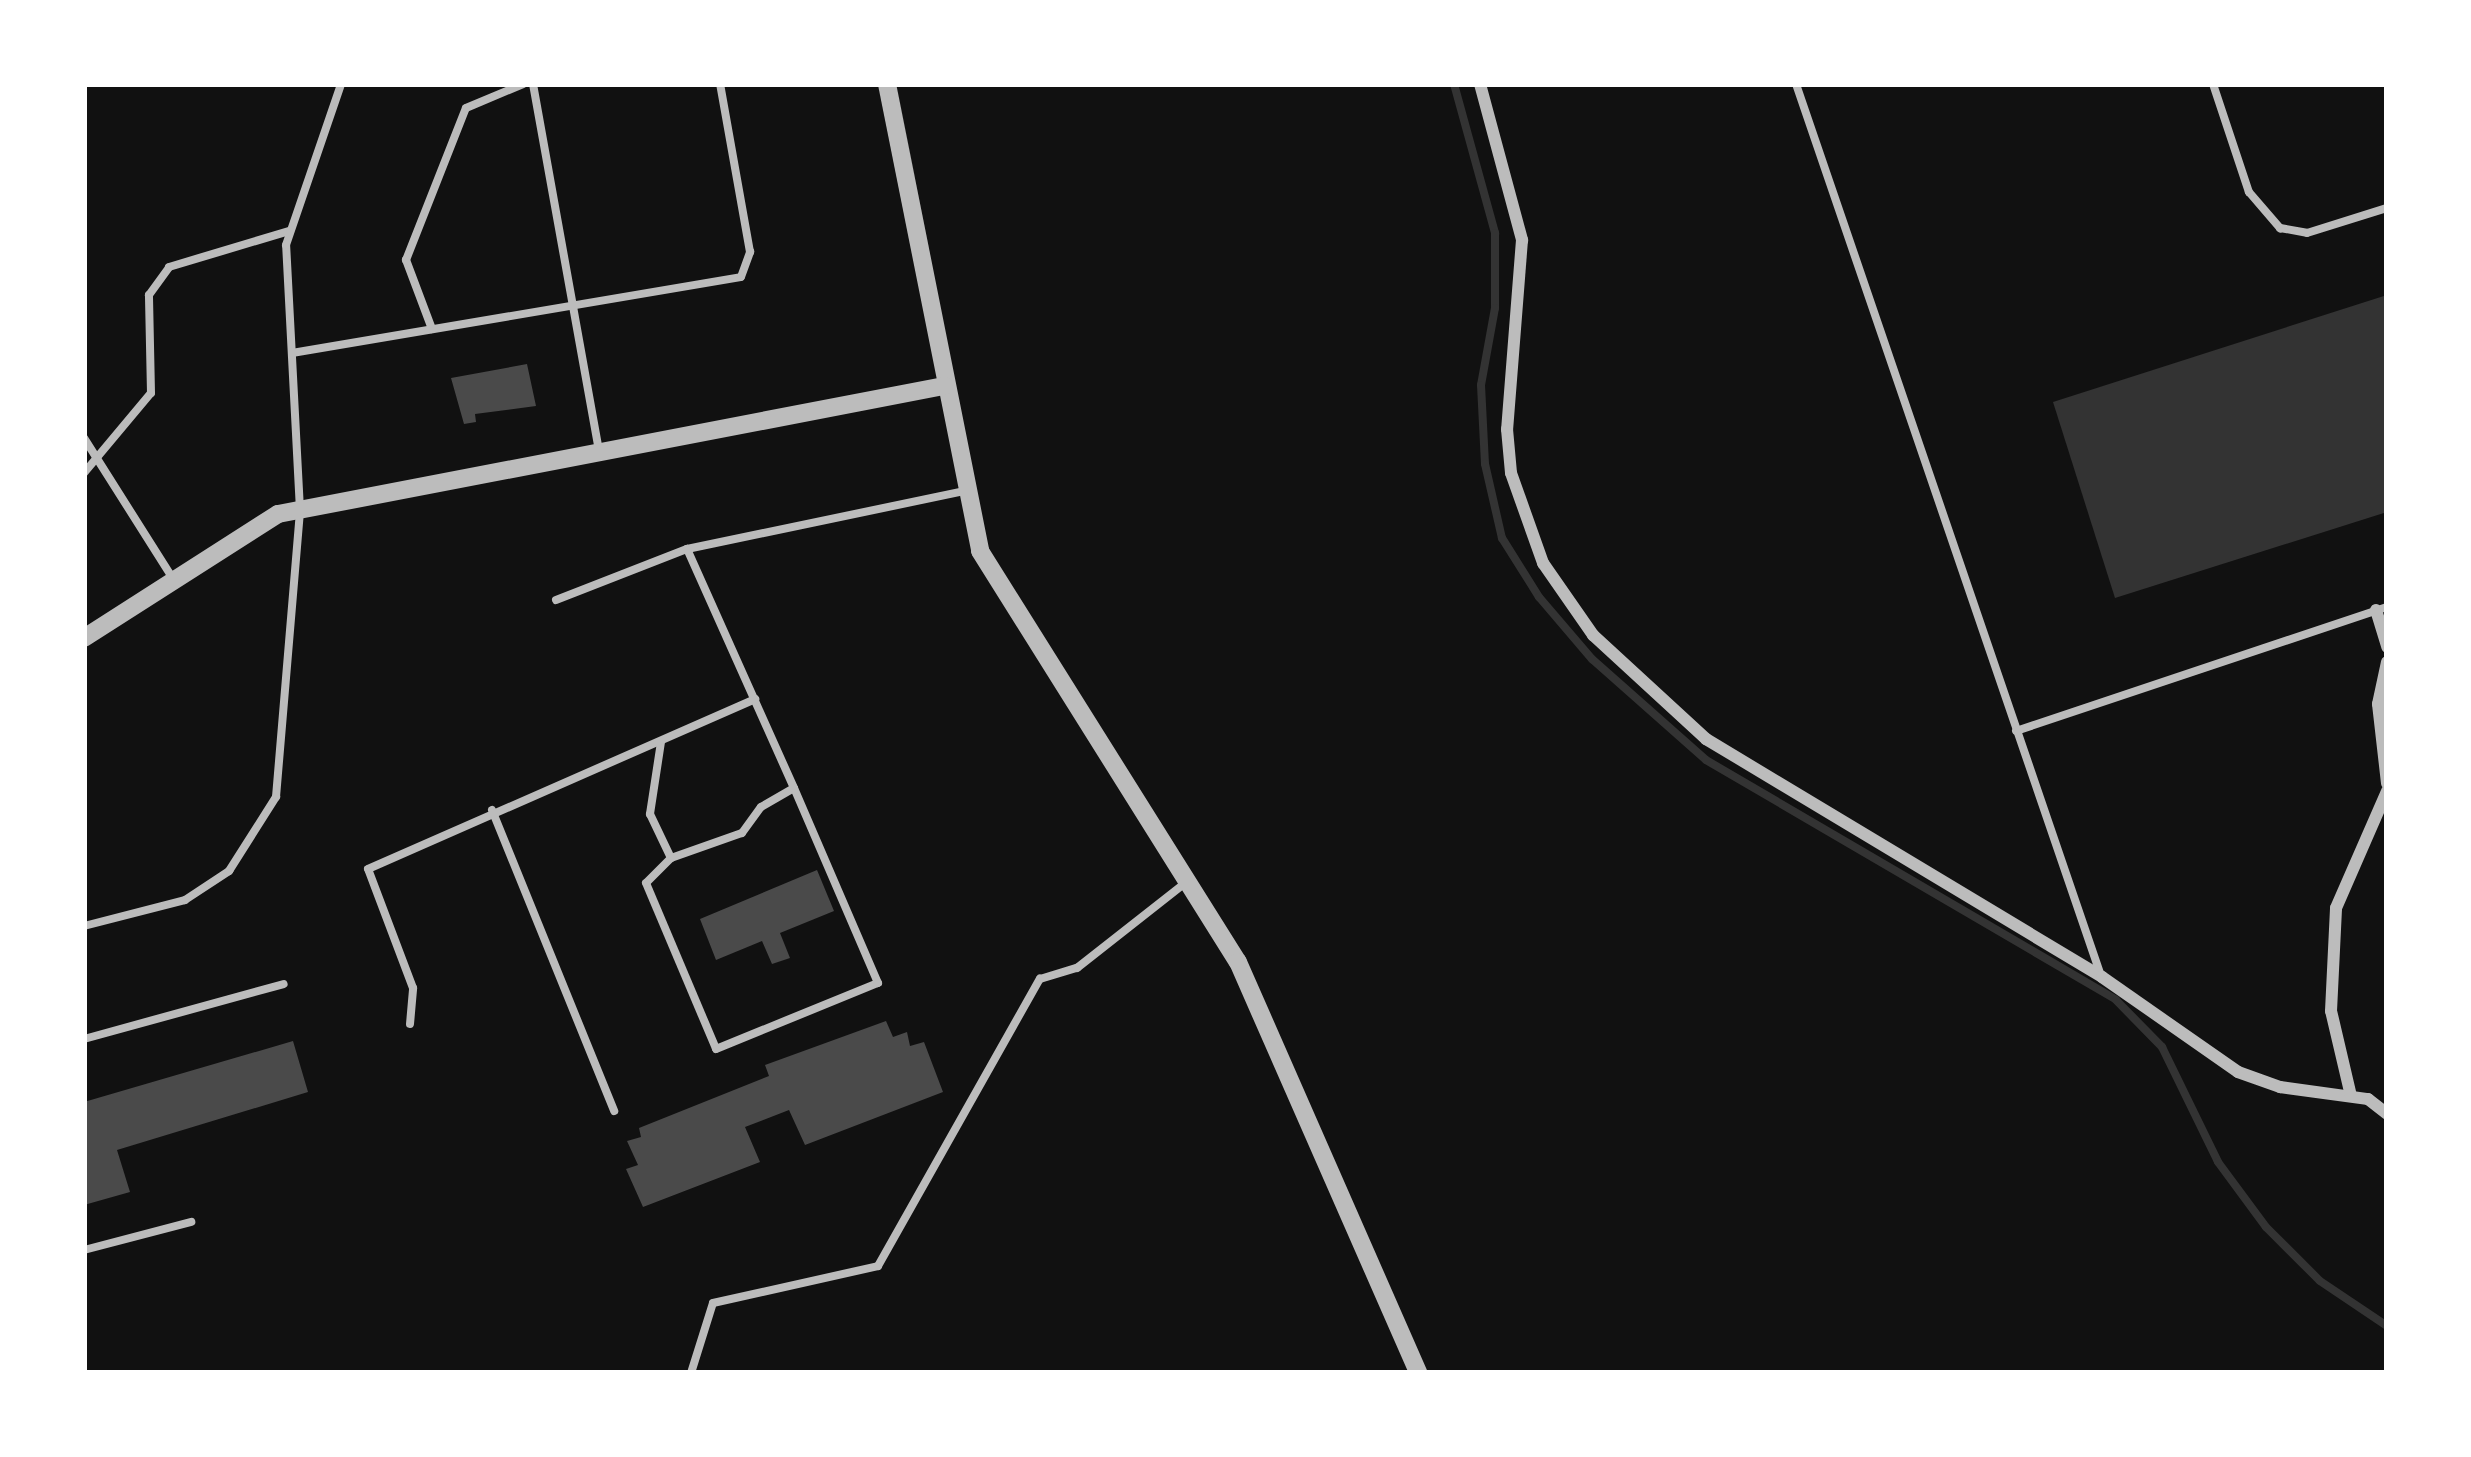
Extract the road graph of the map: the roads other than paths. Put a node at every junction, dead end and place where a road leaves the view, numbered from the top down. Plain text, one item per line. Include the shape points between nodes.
1 (341, 84) edge
2 (523, 84) edge
3 (533, 84) edge
4 (720, 84) edge
5 (887, 84) edge
6 (1480, 84) edge
7 (1796, 84) edge
8 (2213, 84) edge
9 (2387, 208) edge
10 (291, 231) junction
11 (573, 305) junction
12 (432, 329) junction
13 (292, 353) junction
14 (944, 386) junction
15 (84, 439) edge
16 (599, 452) junction
17 (99, 463) junction
18 (84, 473) edge
19 (967, 491) junction
20 (300, 510) junction
21 (686, 549) junction
22 (174, 580) junction
23 (556, 600) dead end
24 (2382, 608) edge
25 (84, 638) edge
26 (2387, 647) edge
27 (2387, 662) edge
28 (755, 699) junction
29 (2016, 731) junction
30 (661, 742) junction
31 (2387, 787) edge
32 (794, 788) junction
33 (492, 810) junction
34 (670, 859) junction
35 (1186, 882) junction
36 (84, 926) edge
37 (2102, 977) junction
38 (284, 984) dead end
39 (410, 1024) dead end
40 (84, 1039) edge
41 (2351, 1096) junction
42 (614, 1111) dead end
43 (2387, 1114) edge
44 (191, 1222) dead end
45 (84, 1250) edge
46 (691, 1373) edge
47 (1418, 1373) edge

1 - 10 lane
2 - 12 lane via 466,108 406,260
3 - 11 lane
4 - 11 lane via 750,252 741,277
5 - 14 street
6 - 37 street via 1522,240 1507,429 1511,473 1543,563 1569,607 1706,739
7 - 29 lane
8 - 9 lane via 2249,192 2280,228 2307,233
10 - 13 lane
10 - 17 lane via 169,267 148,296 151,393
11 - 12 lane
11 - 16 lane
12 - 13 lane
13 - 20 lane
14 - 16 street
14 - 19 street
15 - 17 lane
16 - 20 street
17 - 18 lane
17 - 22 lane
19 - 21 lane
19 - 35 street via 980,551 1001,592
20 - 22 street via 278,514
20 - 36 lane via 284,751 268,812 229,871 185,900
21 - 23 lane
21 - 28 lane
22 - 25 street
24 - 26 street
24 - 29 lane
27 - 31 street via 2378,704
28 - 30 lane
28 - 32 lane
29 - 37 lane
30 - 33 lane
30 - 34 lane via 650,814
31 - 41 street via 2336,908 2331,1011
32 - 34 lane via 761,807 742,833
32 - 34 lane via 878,983 716,1049 646,883
33 - 39 lane via 368,868 413,988
33 - 42 lane
35 - 46 lane via 1077,968 1040,979 878,1266 713,1303
35 - 47 street via 1238,962
37 - 41 street via 2238,1072
38 - 40 lane
41 - 43 street
44 - 45 lane

